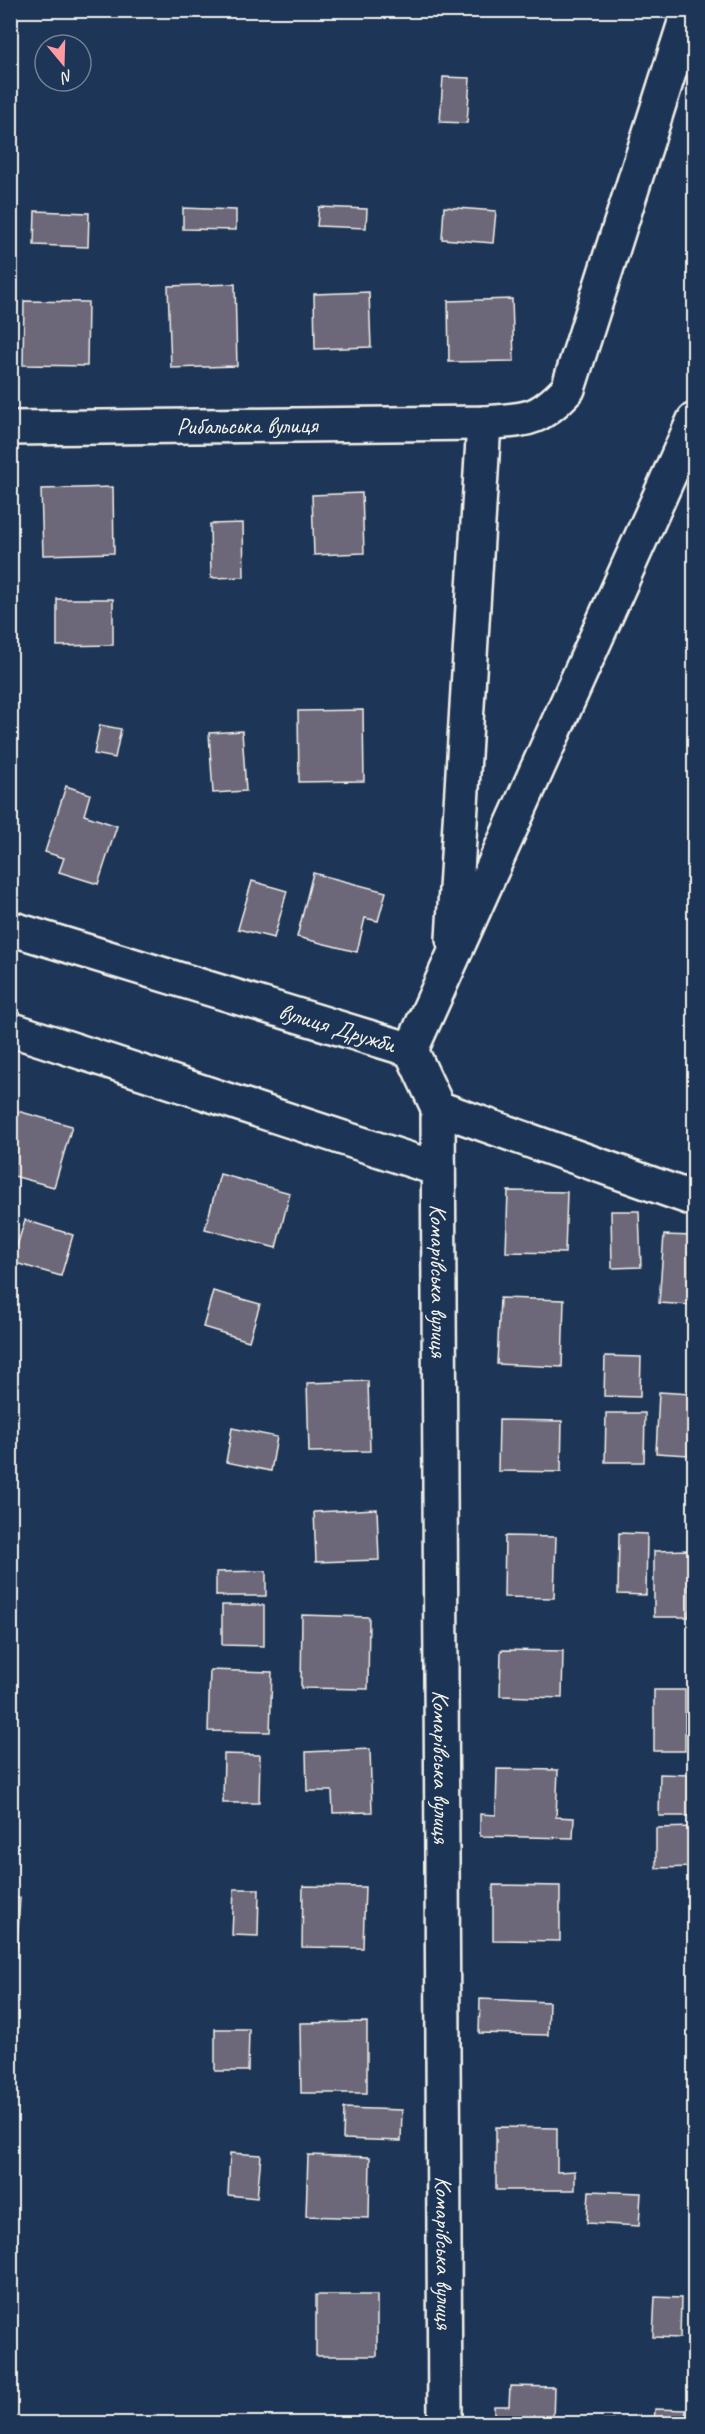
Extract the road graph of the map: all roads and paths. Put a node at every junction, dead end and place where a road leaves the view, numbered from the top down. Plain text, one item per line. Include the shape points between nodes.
1 (689, 10) edge
2 (694, 420) edge
3 (484, 423) junction
4 (10, 428) edge
5 (10, 928) edge
6 (452, 959) junction
7 (10, 1029) edge
8 (411, 1050) junction
9 (438, 1108) junction
10 (438, 1169) junction
11 (694, 1199) edge
12 (445, 2424) edge

1 - 3 street, Рибальська вулиця via 568,389 552,406 531,418
2 - 6 street
3 - 4 street, Рибальська вулиця
3 - 6 street
5 - 8 street, вулиця Дружби
6 - 8 street
7 - 10 street
8 - 9 street, вулиця Дружби
9 - 10 street, Комарівська вулиця
9 - 11 street
10 - 12 street, Комарівська вулиця

